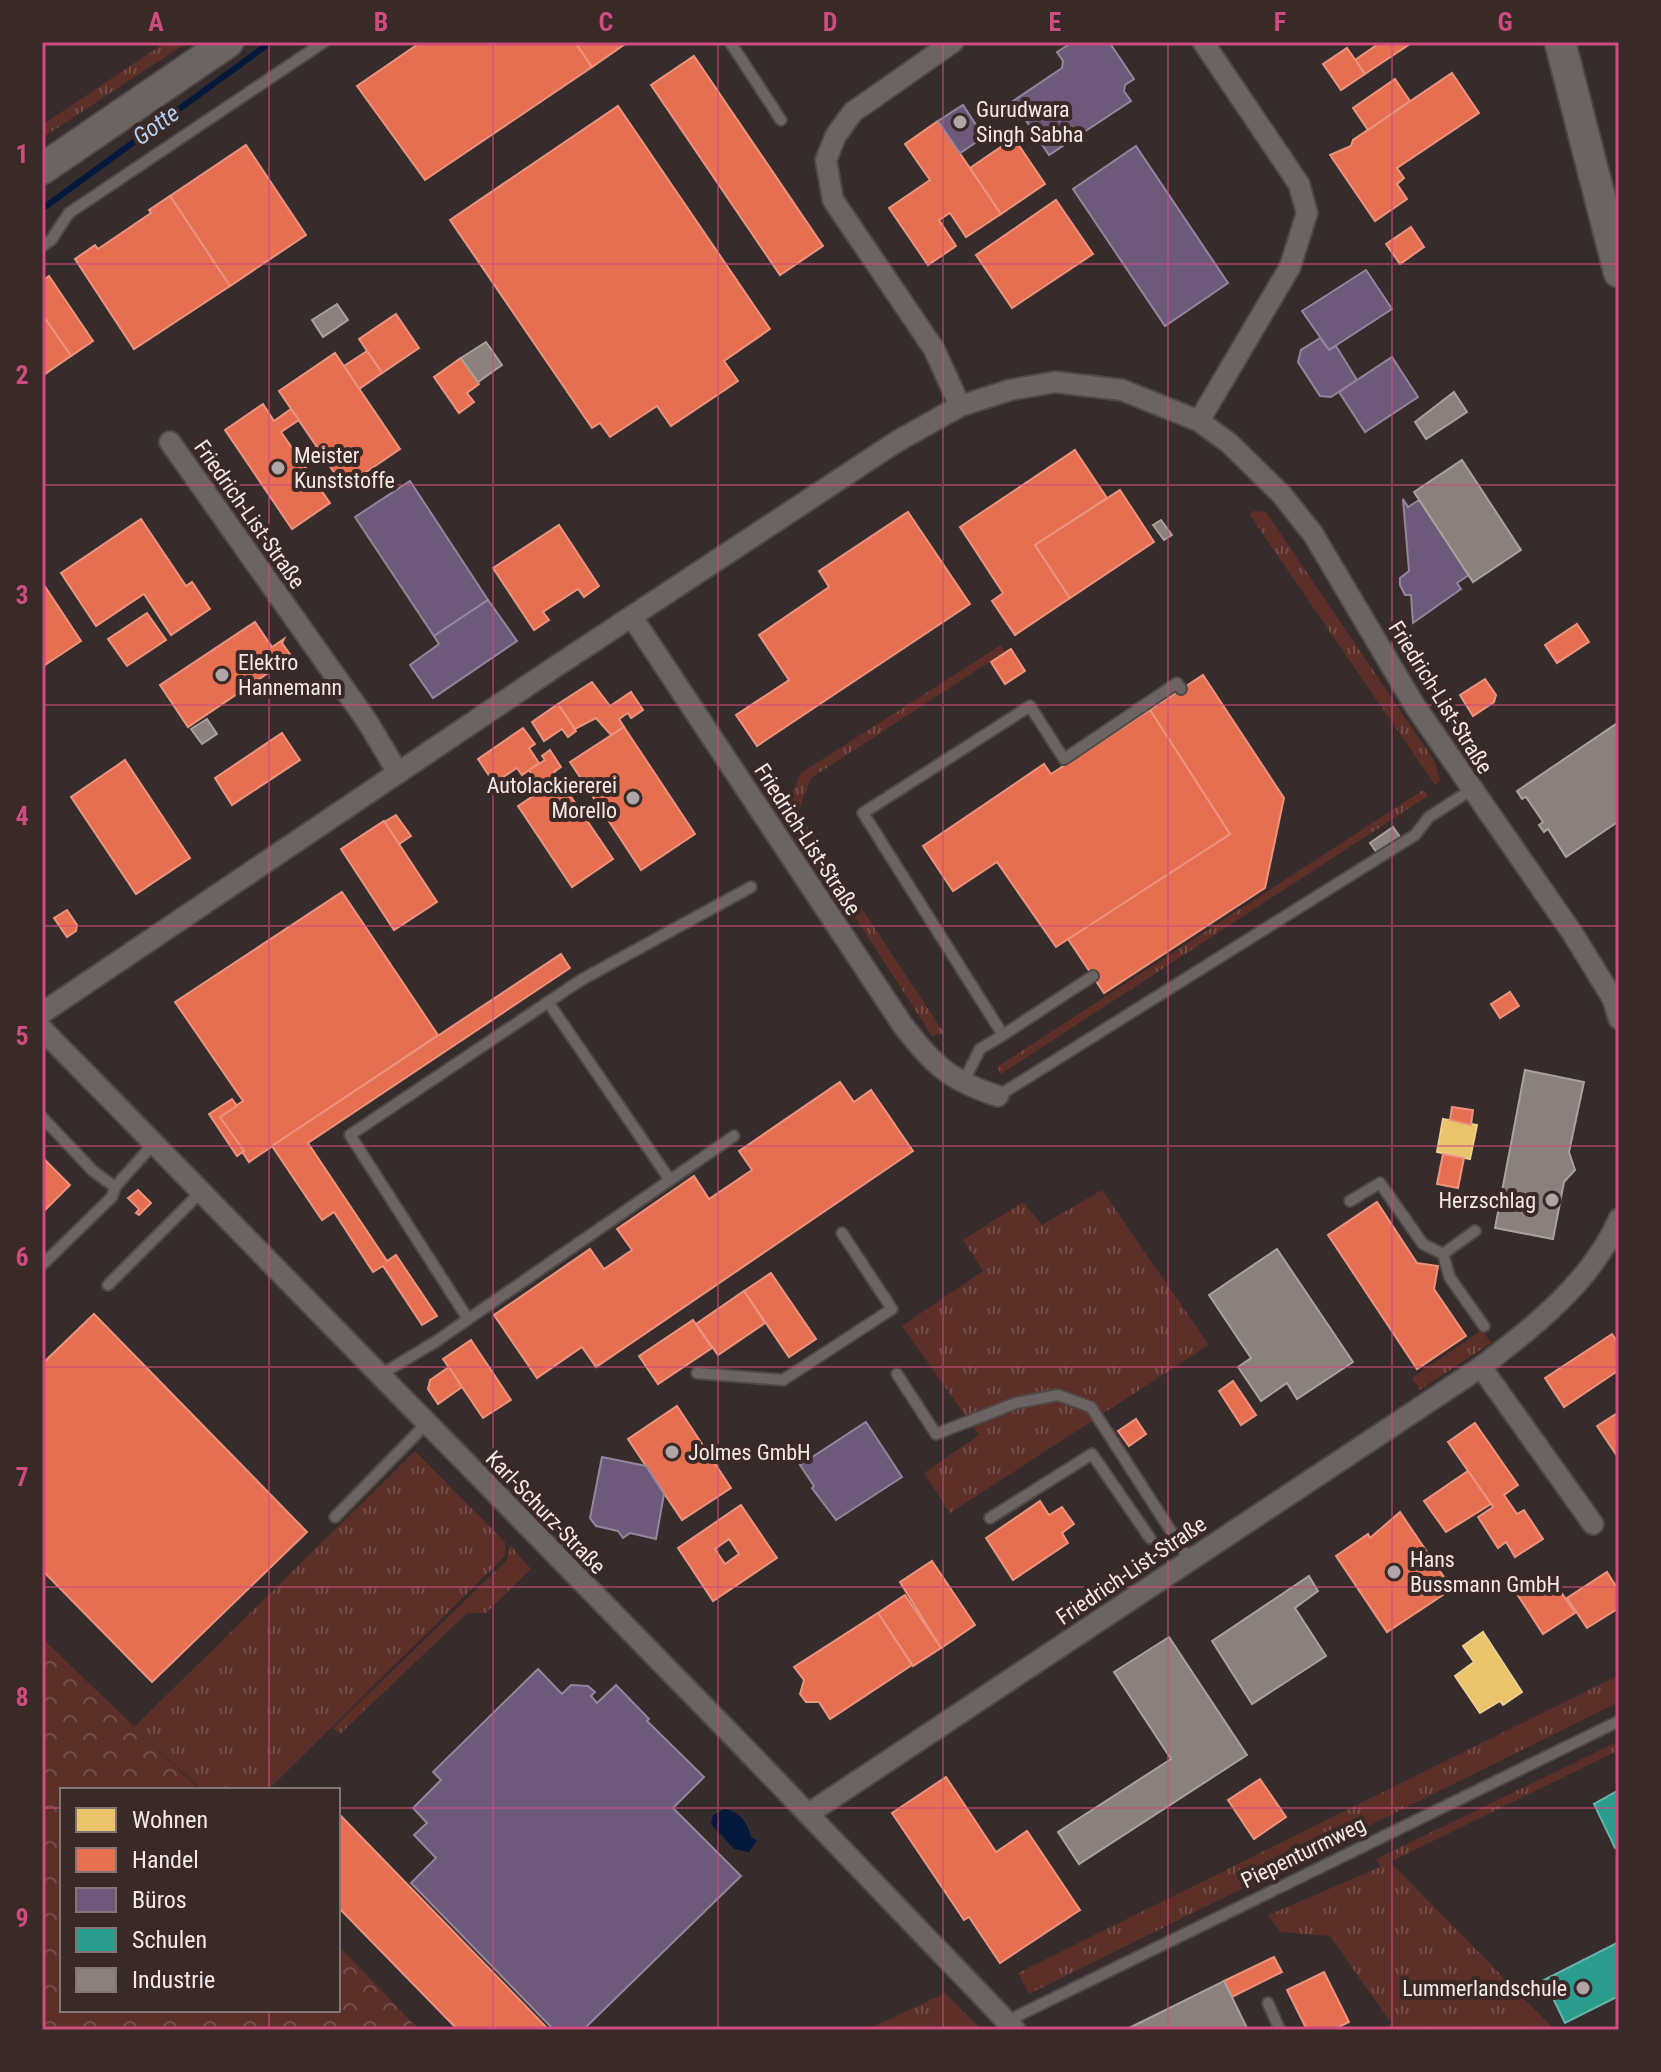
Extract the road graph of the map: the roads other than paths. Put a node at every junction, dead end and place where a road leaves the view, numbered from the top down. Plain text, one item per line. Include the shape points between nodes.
1 (228, 42) edge
2 (324, 42) edge
3 (730, 42) edge
4 (953, 42) edge
5 (1203, 42) edge
6 (1560, 42) edge
7 (781, 120) dead end
8 (42, 169) edge
9 (42, 246) edge
10 (1619, 272) edge
11 (960, 406) junction
12 (1199, 421) junction
13 (170, 442) dead end
14 (632, 617) junction
15 (1181, 689) dead end
16 (398, 773) junction
17 (1471, 790) junction
18 (751, 887) dead end
19 (1093, 976) dead end
20 (548, 1002) junction
21 (42, 1013) edge
22 (1619, 1019) edge
23 (42, 1029) edge
24 (1003, 1035) junction
25 (962, 1084) junction
26 (998, 1096) joint
27 (42, 1117) edge
28 (734, 1136) dead end
29 (154, 1143) junction
30 (670, 1180) junction
31 (115, 1187) junction
32 (202, 1191) junction
33 (1350, 1201) dead end
34 (1619, 1219) edge
35 (1475, 1231) dead end
36 (842, 1233) dead end
37 (1443, 1254) junction
38 (42, 1265) edge
39 (108, 1285) dead end
40 (468, 1319) junction
41 (1484, 1326) dead end
42 (1481, 1367) junction
43 (697, 1373) dead end
44 (897, 1374) dead end
45 (380, 1375) junction
46 (426, 1424) junction
47 (335, 1517) dead end
48 (990, 1518) dead end
49 (1593, 1524) dead end
50 (1150, 1538) dead end
51 (1189, 1559) junction
52 (1619, 1721) edge
53 (808, 1814) junction
54 (1268, 2003) dead end
55 (1011, 2025) edge
56 (1280, 2030) edge

1 - 8 main road
2 - 9 lane via 69,213
3 - 7 lane
4 - 11 street via 853,112 826,160 833,200 934,349
5 - 12 street via 1299,184 1307,213 1290,267
6 - 10 main road
11 - 12 street, Friedrich-List-Straße via 1010,390 1070,383 1122,390
11 - 14 street, Friedrich-List-Straße via 849,472
12 - 17 street, Friedrich-List-Straße via 1253,465 1313,534
13 - 16 street, Friedrich-List-Straße
14 - 16 street, Friedrich-List-Straße
14 - 25 street, Friedrich-List-Straße via 902,1024 925,1054
15 - 24 lane via 1177,683 1064,759 1030,706 863,813
16 - 21 street, Friedrich-List-Straße
17 - 22 street, Friedrich-List-Straße via 1573,934 1613,999
17 - 26 lane via 1429,817 1415,835
18 - 20 lane
19 - 24 lane
20 - 30 lane
20 - 40 lane via 350,1135
23 - 29 street, Karl-Schurz-Straße
24 - 25 lane via 980,1049
25 - 26 street, Friedrich-List-Straße
27 - 31 lane
28 - 30 lane
29 - 31 lane
29 - 32 street, Karl-Schurz-Straße
30 - 40 lane
31 - 38 lane via 112,1197
32 - 39 lane
32 - 45 street, Karl-Schurz-Straße
33 - 37 lane via 1380,1183 1423,1244
34 - 42 street, Friedrich-List-Straße via 1585,1272 1553,1308
35 - 37 lane
36 - 43 lane via 892,1309 783,1380
37 - 41 lane via 1450,1278
40 - 45 lane
42 - 49 street
42 - 51 street, Friedrich-List-Straße
44 - 51 lane via 936,1434 1016,1403 1058,1395 1091,1407
45 - 46 street, Karl-Schurz-Straße
46 - 47 lane
46 - 53 street, Karl-Schurz-Straße
48 - 50 lane via 1092,1454
51 - 53 street, Friedrich-List-Straße
52 - 55 lane, Piepenturmweg
53 - 55 street, Karl-Schurz-Straße
54 - 56 lane

